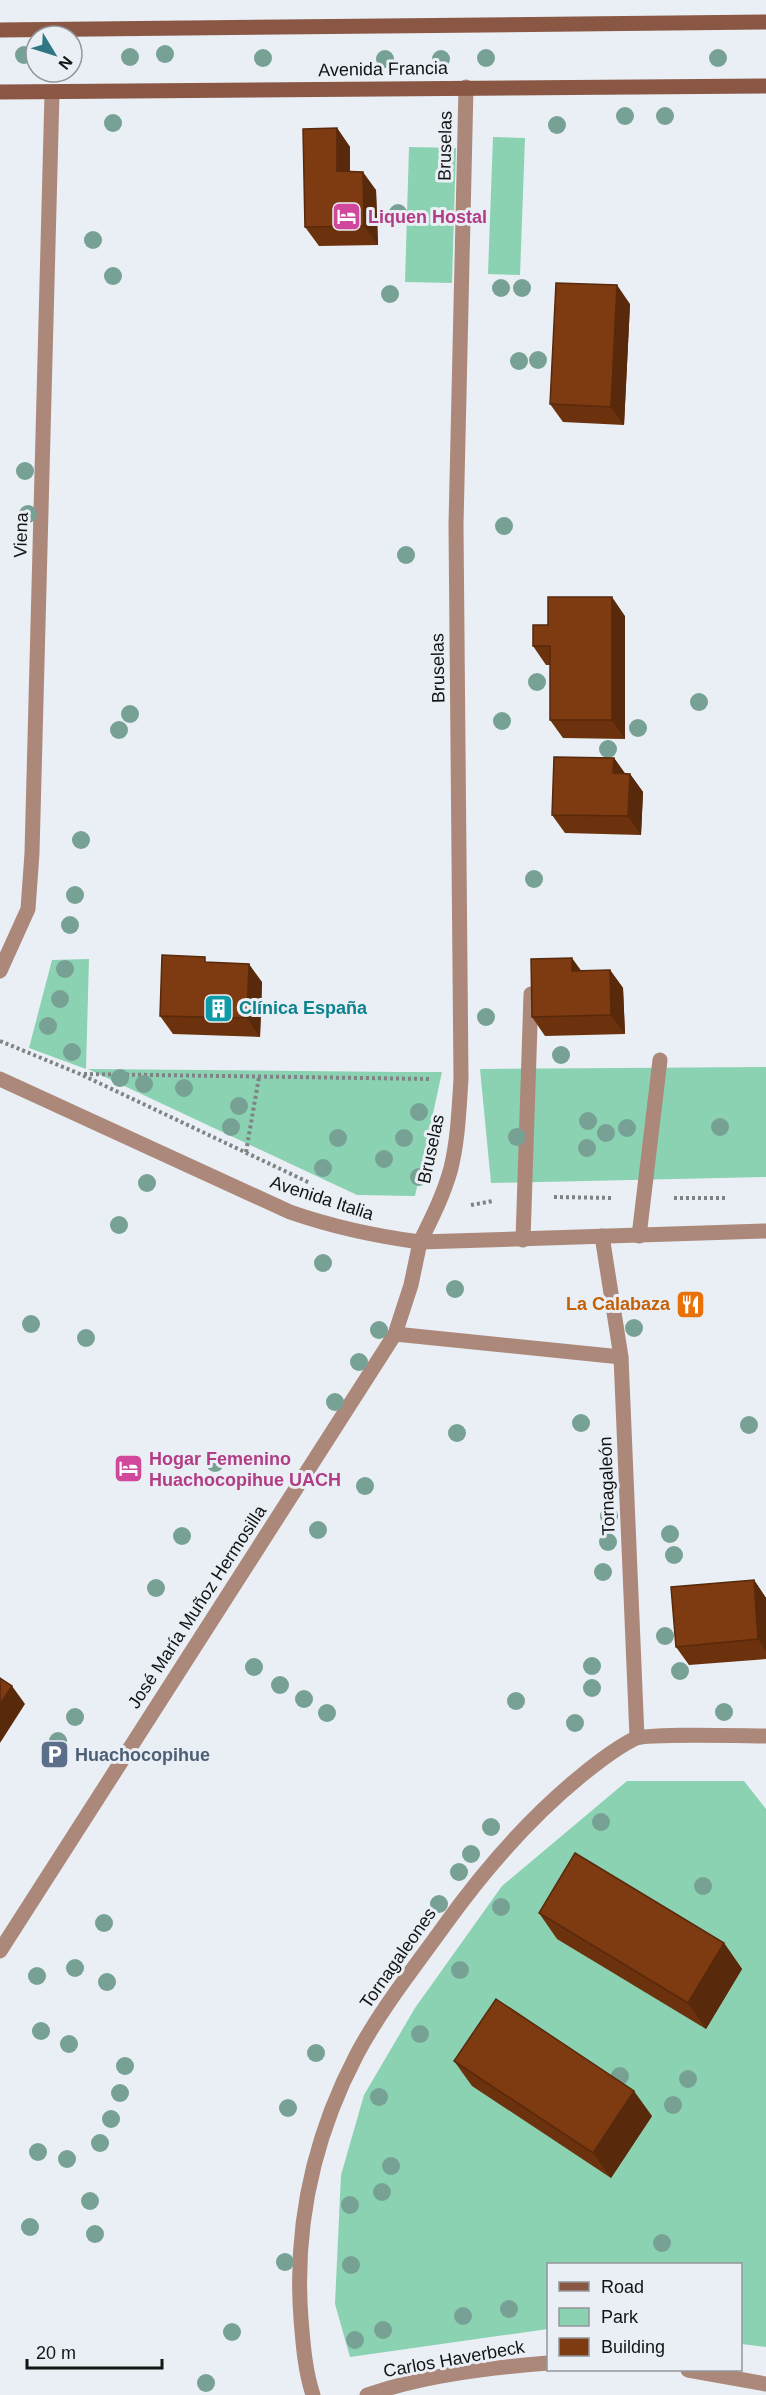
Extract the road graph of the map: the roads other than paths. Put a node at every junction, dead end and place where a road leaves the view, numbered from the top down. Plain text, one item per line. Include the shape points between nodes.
1 (766, 22) edge
2 (0, 30) edge
3 (766, 86) edge
4 (466, 87) junction
5 (0, 92) edge
6 (52, 93) junction
7 (0, 971) edge
8 (531, 994) edge
9 (660, 1060) dead end
10 (0, 1079) edge
11 (766, 1231) edge
12 (602, 1236) junction
13 (639, 1236) junction
14 (523, 1240) junction
15 (420, 1242) junction
16 (395, 1334) junction
17 (621, 1357) junction
18 (766, 1736) edge
19 (636, 1737) junction
20 (0, 1951) edge
21 (547, 2363) edge
22 (694, 2371) edge
23 (766, 2384) edge
24 (313, 2395) edge
25 (367, 2395) edge

1 - 2 main road
3 - 4 main road, Avenida Francia
4 - 6 main road, Avenida Francia
4 - 15 street, Bruselas via 456,525 461,1080 451,1168
5 - 6 main road, Avenida Francia
6 - 7 street, Viena via 32,853 28,909
8 - 14 street
9 - 13 street
10 - 15 street, Avenida Italia via 290,1212 378,1237
11 - 13 street, Avenida Italia
12 - 13 street, Avenida Italia
12 - 14 street, Avenida Italia
12 - 17 street, Tornagaleón
14 - 15 street, Avenida Italia
15 - 16 street, José María Muñoz Hermosilla
16 - 17 street
16 - 20 street, José María Muñoz Hermosilla
17 - 19 street, Tornagaleón
18 - 19 street
19 - 24 street, Tornagaleones via 556,1796 510,1842 444,1926 357,2053 316,2155 300,2247 302,2341
21 - 25 street, Carlos Haverbeck via 445,2376
22 - 23 street

